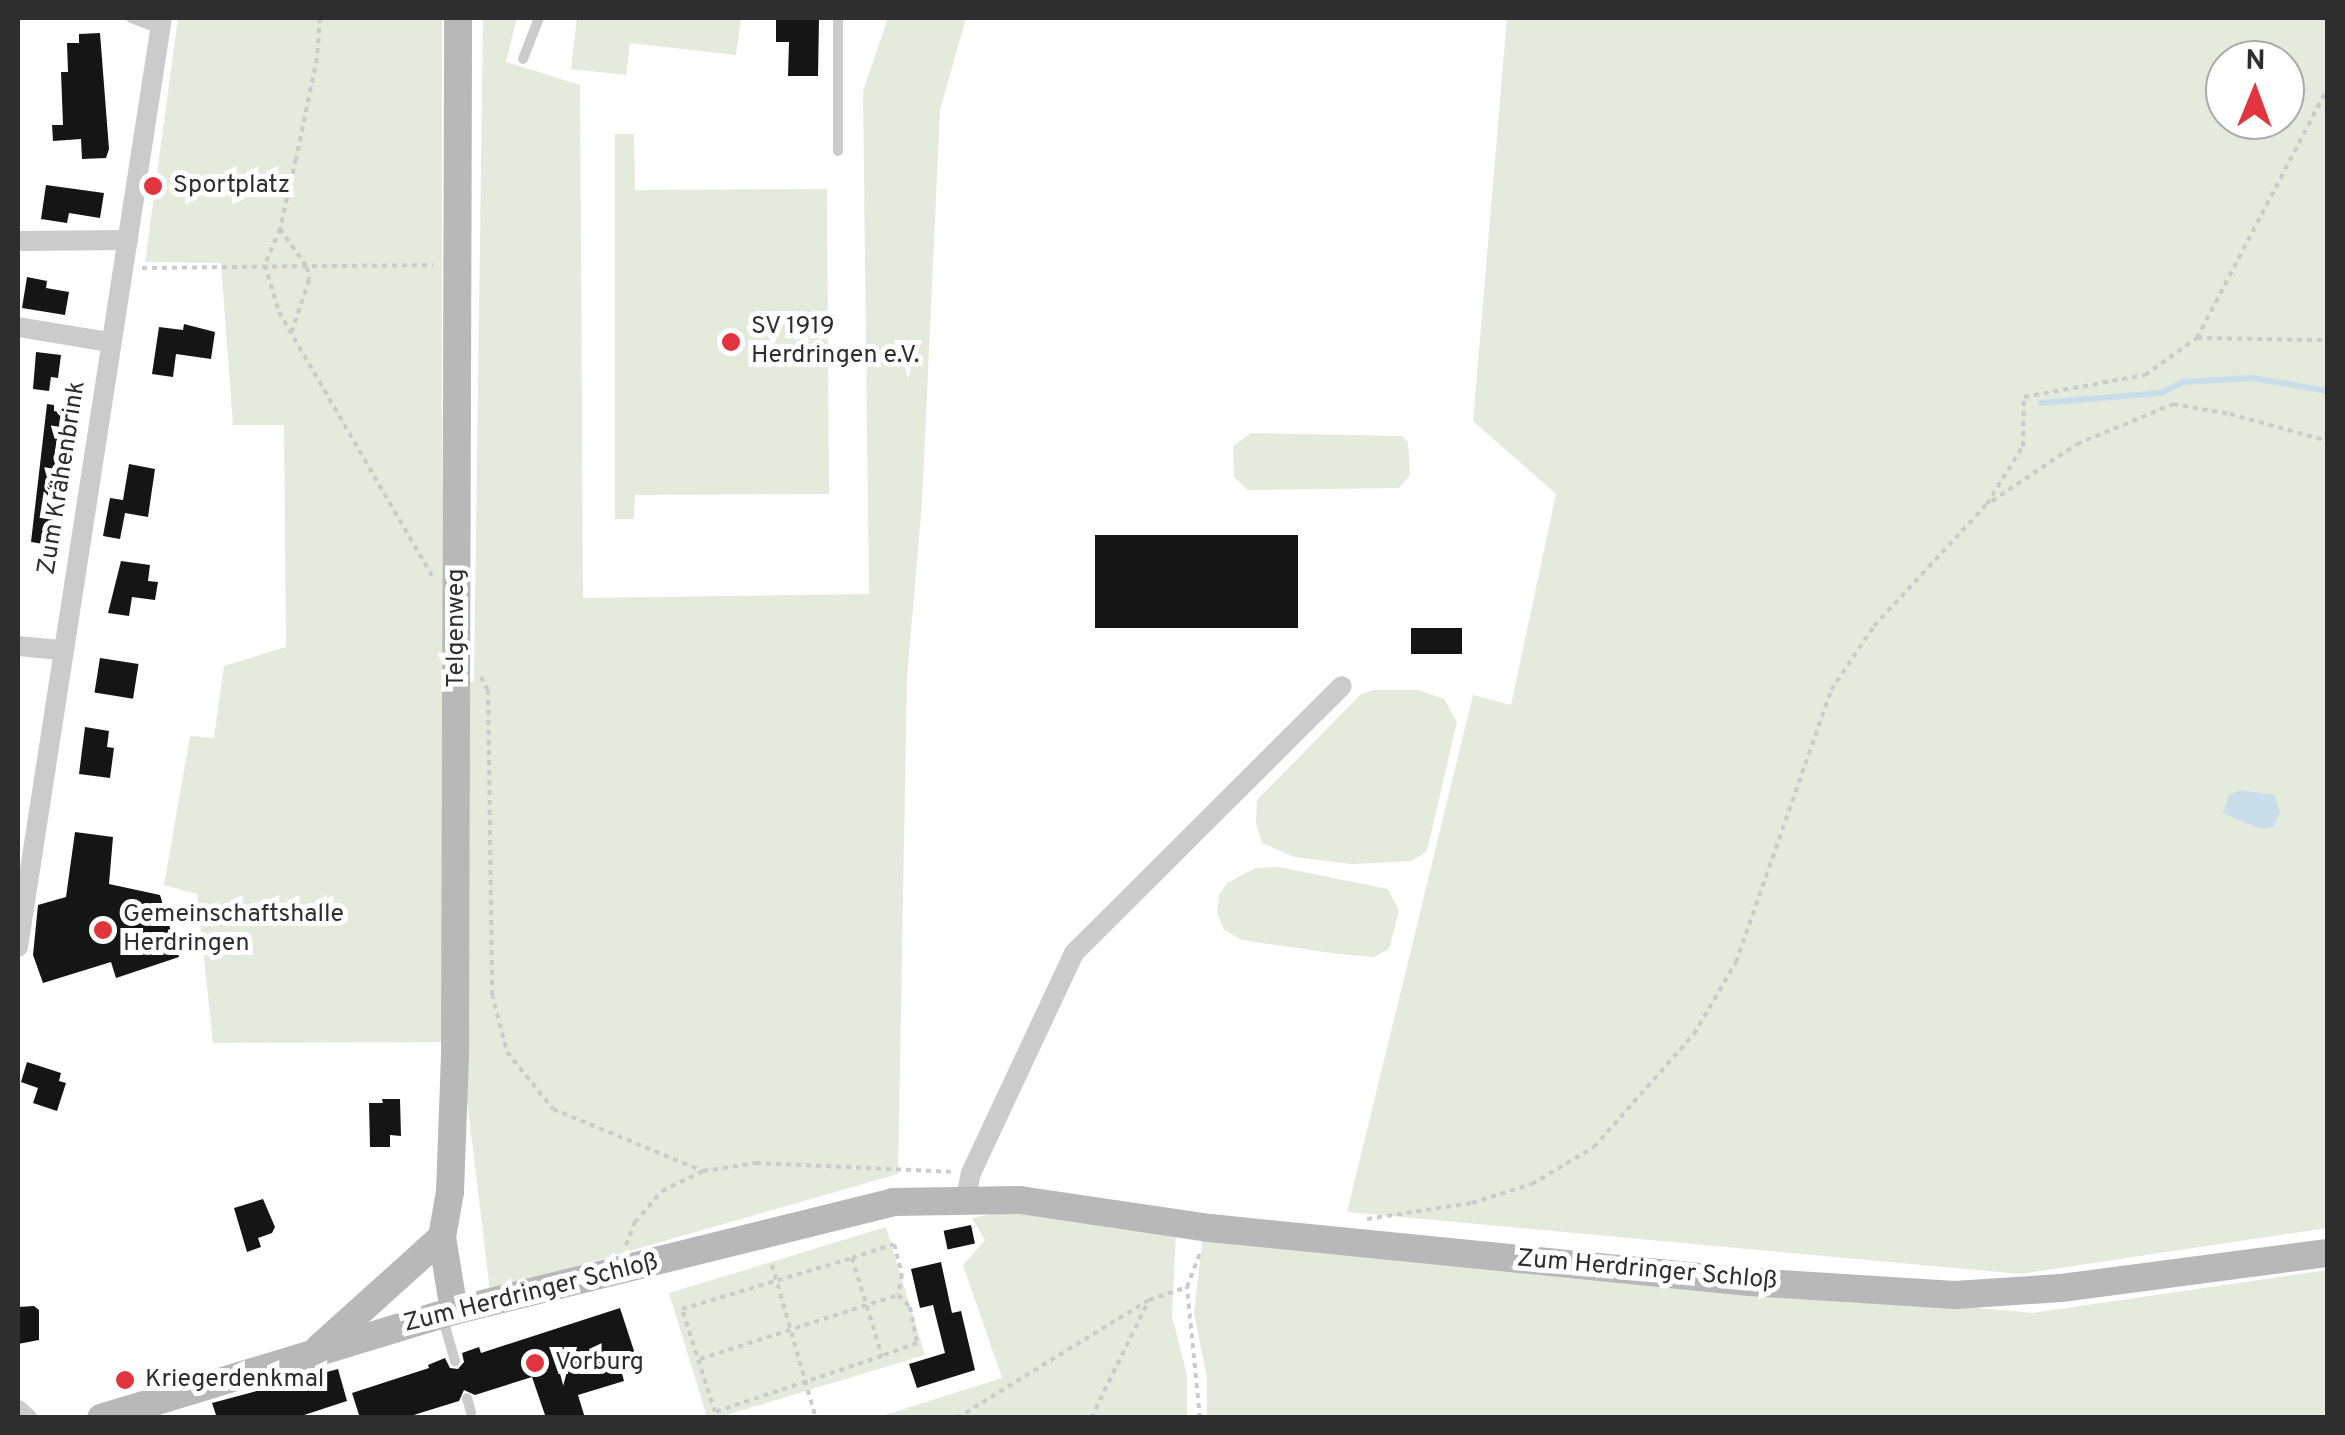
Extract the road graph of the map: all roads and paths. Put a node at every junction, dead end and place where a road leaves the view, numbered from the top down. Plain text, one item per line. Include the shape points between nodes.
1 (132, 18) edge
2 (320, 18) edge
3 (458, 18) edge
4 (539, 18) edge
5 (838, 18) edge
6 (162, 23) edge
7 (522, 59) dead end
8 (2328, 88) edge
9 (838, 151) dead end
10 (128, 240) junction
11 (18, 241) edge
12 (456, 265) junction
13 (307, 267) junction
14 (122, 269) junction
15 (18, 327) edge
16 (291, 333) dead end
17 (2197, 338) junction
18 (2328, 340) edge
19 (110, 342) junction
20 (2328, 441) edge
21 (1987, 504) junction
22 (18, 646) edge
23 (61, 650) junction
24 (1342, 686) dead end
25 (18, 947) edge
26 (969, 1186) junction
27 (1363, 1220) dead end
28 (1210, 1228) junction
29 (442, 1238) junction
30 (2328, 1253) edge
31 (852, 1258) junction
32 (772, 1265) dead end
33 (614, 1272) junction
34 (776, 1281) junction
35 (1186, 1288) junction
36 (898, 1295) junction
37 (1149, 1300) junction
38 (866, 1305) junction
39 (448, 1313) junction
40 (789, 1330) junction
41 (312, 1354) junction
42 (882, 1356) junction
43 (700, 1359) junction
44 (456, 1361) dead end
45 (805, 1382) junction
46 (467, 1398) dead end
47 (18, 1410) edge
48 (471, 1412) dead end
49 (27, 1418) edge
50 (101, 1418) edge
51 (816, 1418) edge
52 (957, 1418) edge
53 (1091, 1418) edge
54 (1200, 1418) edge

1 - 6 lane
2 - 13 path via 280,229
3 - 12 street, Telgenweg
4 - 7 lane
5 - 9 lane
6 - 10 street, Zum Krähenbrink
8 - 17 path
10 - 11 street
10 - 14 street, Zum Krähenbrink
12 - 13 path
12 - 29 street, Telgenweg via 455,1094
13 - 14 path
13 - 16 path via 308,287
14 - 19 street, Zum Krähenbrink
15 - 19 street
17 - 18 path
17 - 21 path via 2145,376 2024,397 2024,446
19 - 23 street, Zum Krähenbrink
20 - 21 path via 2172,404 2076,444
21 - 27 path via 1874,626 1831,690 1736,962 1694,1034 1594,1147 1532,1184 1472,1202
22 - 23 street
23 - 25 street, Zum Krähenbrink
24 - 26 street via 1074,953
26 - 28 street, Zum Herdringer Schloß via 1020,1200
26 - 33 street, Zum Herdringer Schloß
26 - 33 path via 868,1165 756,1163 704,1171 662,1191 635,1222
28 - 30 street, Zum Herdringer Schloß via 1749,1282 1955,1295
28 - 35 path
29 - 39 street, Telgenweg
29 - 41 street
31 - 34 path
31 - 36 path via 894,1244 902,1274
31 - 38 path
32 - 34 path
33 - 39 street, Zum Herdringer Schloß
34 - 40 path
34 - 43 path via 682,1309
35 - 37 path
35 - 54 path
36 - 38 path
36 - 42 path via 910,1307 917,1343
37 - 52 path
37 - 53 path
38 - 40 path
38 - 42 path
39 - 41 street, Zum Herdringer Schloß
39 - 44 lane
40 - 43 path
40 - 45 path
41 - 50 street, Zum Herdringer Schloß
42 - 45 path
43 - 45 path via 715,1412
45 - 51 path
46 - 48 lane
47 - 49 street

